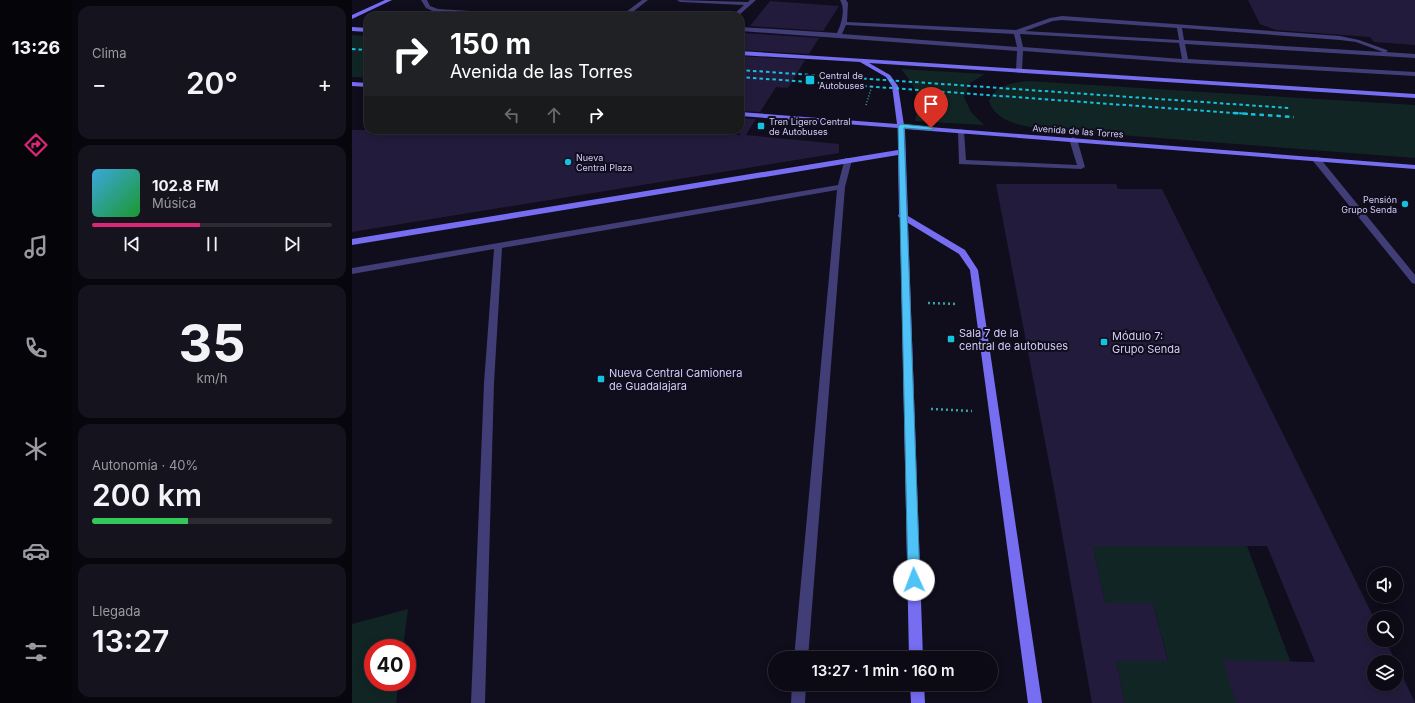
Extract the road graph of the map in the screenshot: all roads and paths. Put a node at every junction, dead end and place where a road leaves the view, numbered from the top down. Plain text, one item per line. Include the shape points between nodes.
1 (389, 0) edge
2 (424, 0) edge
3 (645, 0) edge
4 (680, 0) edge
5 (843, 0) edge
6 (751, 2) edge
7 (453, 12) edge
8 (630, 12) edge
9 (740, 12) edge
10 (352, 17) edge
11 (844, 23) junction
12 (1179, 26) junction
13 (744, 28) edge
14 (352, 29) edge
15 (364, 30) edge
16 (1017, 32) junction
17 (839, 35) junction
18 (1181, 42) junction
19 (1020, 50) junction
20 (744, 53) edge
21 (1398, 55) junction
22 (1415, 56) edge
23 (860, 60) junction
24 (1185, 61) junction
25 (876, 69) junction
26 (1019, 70) junction
27 (1415, 74) edge
28 (352, 84) edge
29 (364, 85) edge
30 (1415, 96) edge
31 (744, 114) edge
32 (861, 123) junction
33 (901, 126) junction
34 (961, 131) junction
35 (1073, 139) junction
36 (901, 152) junction
37 (1316, 159) junction
38 (848, 160) junction
39 (1415, 167) edge
40 (841, 187) junction
41 (902, 216) junction
42 (352, 242) edge
43 (498, 246) junction
44 (352, 271) edge
45 (1415, 281) edge
46 (906, 302) junction
47 (978, 305) junction
48 (909, 408) junction
49 (993, 412) junction
50 (802, 651) edge
51 (916, 651) edge
52 (799, 691) edge
53 (917, 691) edge
54 (478, 703) edge
55 (798, 703) edge
56 (918, 703) edge
57 (1035, 703) edge

1 - 10 street
2 - 7 lane via 428,7 437,11
3 - 8 lane
4 - 6 lane
5 - 11 lane via 846,3
6 - 9 lane
11 - 16 lane
11 - 17 lane
12 - 16 lane via 1058,18
12 - 18 lane
12 - 21 lane via 1340,38
13 - 17 lane
14 - 15 street
16 - 18 lane
16 - 19 lane
17 - 19 lane
18 - 21 lane
18 - 24 lane
19 - 24 lane
19 - 26 lane
20 - 23 street
21 - 22 lane
23 - 25 street
23 - 26 street
24 - 27 lane
25 - 32 path
25 - 33 street via 888,76 895,86
26 - 30 street
28 - 29 street
31 - 32 street, Avenida de las Torres
32 - 33 street, Avenida de las Torres
33 - 34 street, Avenida de las Torres
33 - 36 street
34 - 35 street, Avenida de las Torres
34 - 35 lane via 962,162 1081,167
35 - 37 street, Avenida de las Torres
36 - 38 street
36 - 41 street
37 - 39 street, Avenida de las Torres
37 - 45 lane
38 - 40 lane
38 - 42 street
40 - 43 lane
40 - 50 lane
41 - 46 street
41 - 47 street via 962,252 974,270
43 - 44 lane
43 - 54 lane via 489,383
46 - 47 path
46 - 48 street
47 - 49 street
48 - 49 path
48 - 51 street
49 - 57 street
52 - 55 lane
53 - 56 street

